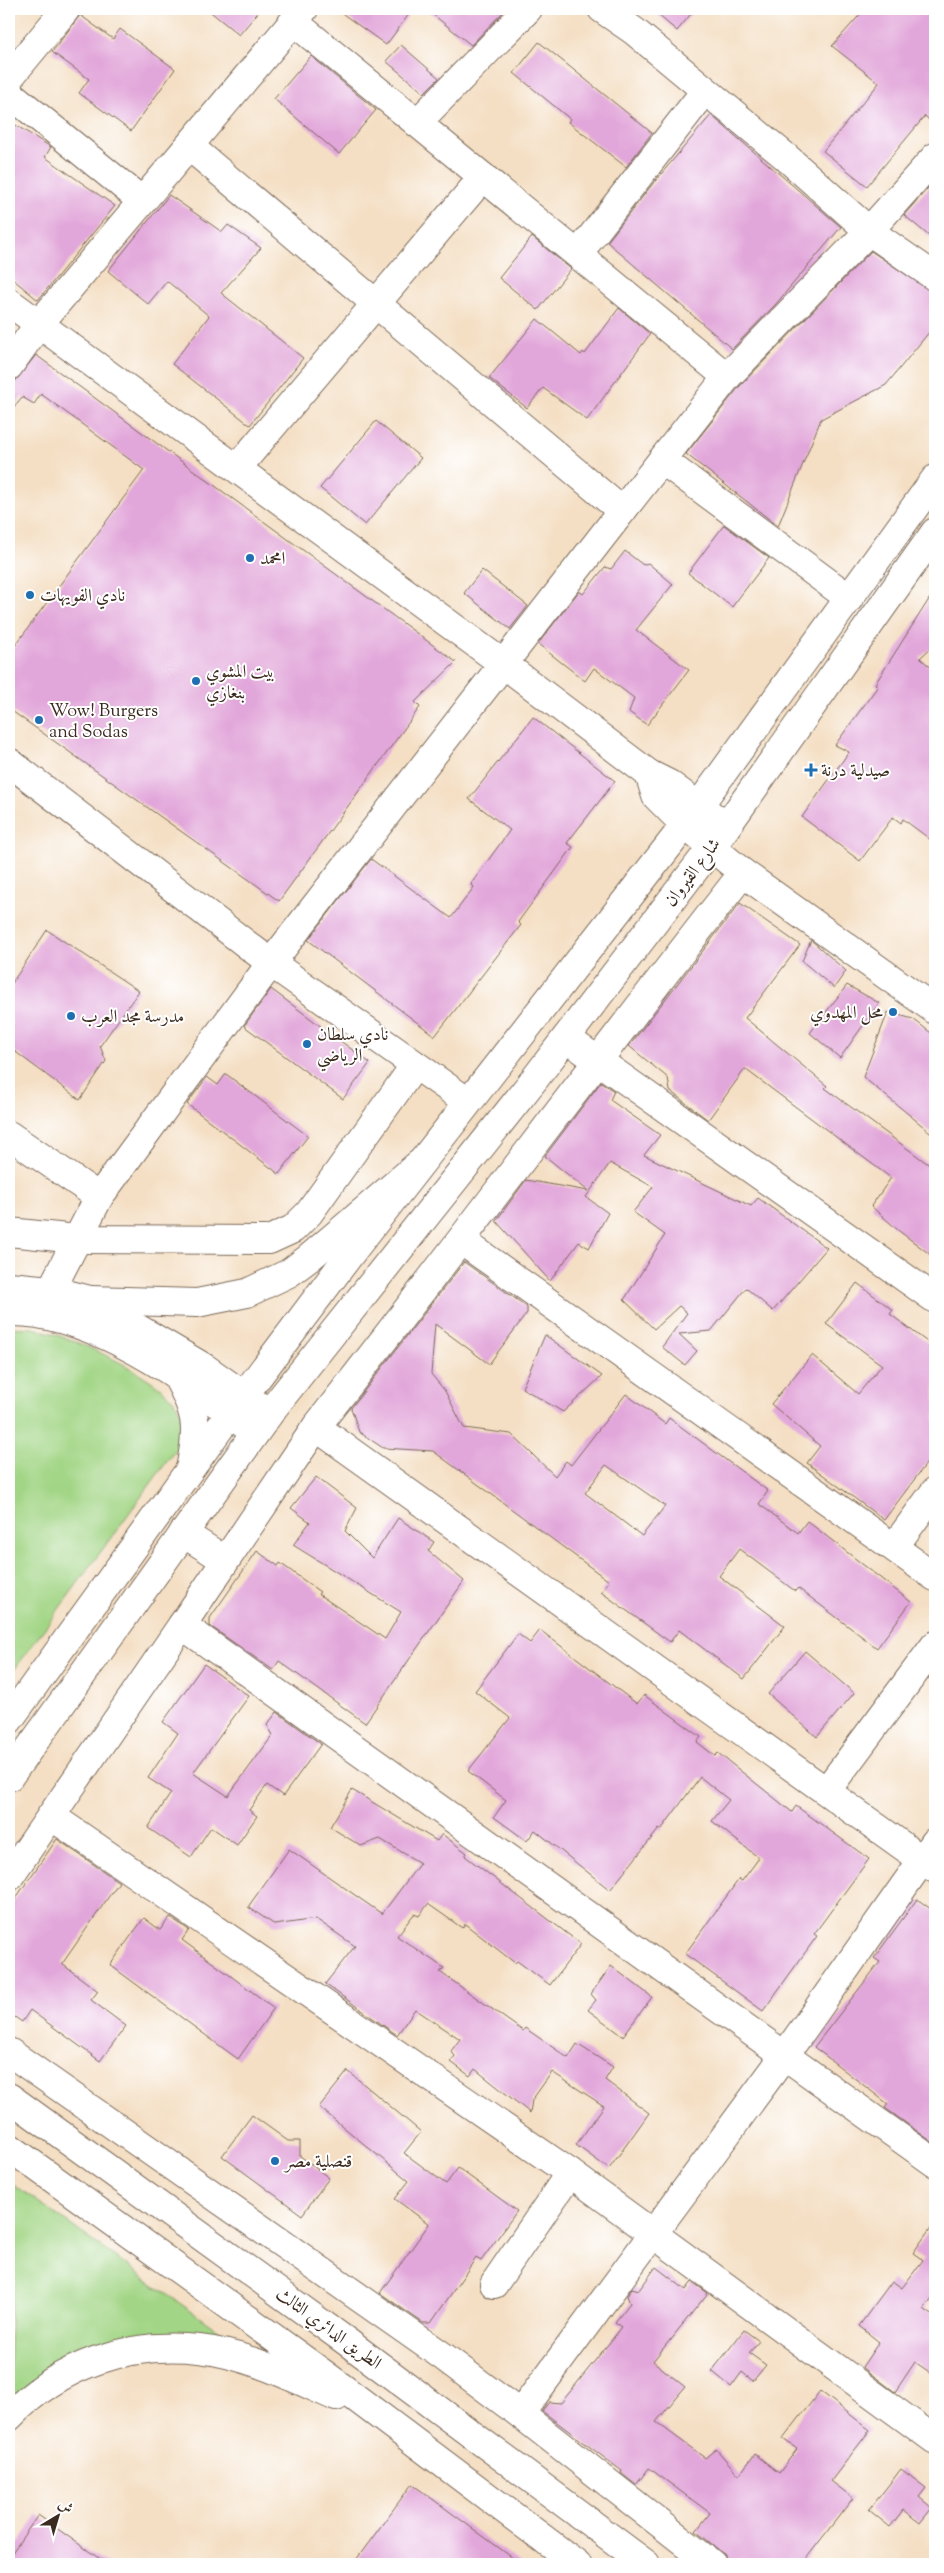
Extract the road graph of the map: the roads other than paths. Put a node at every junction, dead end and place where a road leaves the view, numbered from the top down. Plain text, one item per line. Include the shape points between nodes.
1 (66, 9) edge
2 (528, 9) edge
3 (602, 9) edge
4 (299, 15) edge
5 (9, 78) edge
6 (704, 91) junction
7 (9, 93) edge
8 (417, 123) junction
9 (189, 146) junction
10 (935, 157) edge
11 (483, 177) junction
12 (142, 201) junction
13 (869, 231) junction
14 (578, 254) junction
15 (935, 277) edge
16 (9, 302) edge
17 (377, 305) junction
18 (38, 324) junction
19 (9, 366) edge
20 (727, 377) junction
21 (662, 460) junction
22 (237, 468) junction
23 (935, 479) edge
24 (622, 511) junction
25 (935, 532) edge
26 (848, 598) junction
27 (505, 665) junction
28 (9, 762) edge
29 (692, 816) junction
30 (719, 837) junction
31 (743, 873) junction
32 (271, 963) junction
33 (931, 999) edge
34 (566, 1038) junction
35 (596, 1060) junction
36 (415, 1065) junction
37 (468, 1102) junction
38 (9, 1136) edge
39 (419, 1164) junction
40 (99, 1197) junction
41 (9, 1232) edge
42 (78, 1239) junction
43 (462, 1241) junction
44 (9, 1286) edge
45 (51, 1290) junction
46 (935, 1299) edge
47 (90, 1300) junction
48 (9, 1312) edge
49 (176, 1373) junction
50 (237, 1405) junction
51 (262, 1423) junction
52 (316, 1427) junction
53 (190, 1469) junction
54 (935, 1491) edge
55 (183, 1533) junction
56 (894, 1547) junction
57 (225, 1560) junction
58 (935, 1577) edge
59 (182, 1625) junction
60 (935, 1645) edge
61 (9, 1720) edge
62 (9, 1777) edge
63 (827, 1790) junction
64 (51, 1816) junction
65 (931, 1857) edge
66 (9, 1877) edge
67 (9, 2052) edge
68 (785, 2055) junction
69 (9, 2096) edge
70 (9, 2147) edge
71 (935, 2163) edge
72 (570, 2173) junction
73 (653, 2232) junction
74 (494, 2284) dead end
75 (372, 2413) junction
76 (520, 2414) junction
77 (9, 2417) edge
78 (935, 2440) edge
79 (577, 2564) edge
80 (646, 2564) edge
81 (712, 2564) edge

1 - 5 main road
2 - 8 main road
3 - 6 main road via 634,31
4 - 8 main road
4 - 9 main road
6 - 13 main road via 786,157
6 - 14 main road
7 - 12 main road
8 - 11 main road
9 - 12 main road
9 - 17 main road
10 - 13 main road
11 - 14 main road
11 - 17 main road
12 - 18 main road
13 - 15 main road
13 - 20 main road
14 - 20 main road
16 - 18 main road
17 - 22 main road
17 - 24 main road
18 - 19 main road
18 - 22 main road
20 - 21 main road
21 - 24 main road
21 - 26 main road
22 - 27 main road
23 - 26 main road
24 - 27 main road
25 - 30 main road, شارع القيروان
26 - 29 main road
27 - 29 main road via 649,774 669,784
27 - 32 main road
28 - 32 main road
29 - 30 main road
29 - 37 main road
30 - 31 main road
30 - 34 main road, شارع القيروان
31 - 33 main road
31 - 35 main road
32 - 36 main road
32 - 40 main road
34 - 35 main road
34 - 51 main road, شارع القيروان
35 - 43 main road
35 - 46 main road
36 - 37 main road
36 - 42 main road via 310,1213 293,1229 269,1240
37 - 39 main road
38 - 40 main road
39 - 47 main road via 309,1258 288,1273 246,1293 197,1303
39 - 50 main road
40 - 42 main road
41 - 42 main road
42 - 45 main road
43 - 52 main road
43 - 56 main road
44 - 45 main road
45 - 47 main road
47 - 50 main road via 165,1343
48 - 49 main road via 54,1318 87,1329
49 - 50 main road
49 - 53 main road via 194,1413 196,1438
50 - 51 main road
50 - 53 main road
51 - 55 main road, شارع القيروان
52 - 57 main road
52 - 63 main road
53 - 61 main road
54 - 56 main road
55 - 57 main road
55 - 62 main road, شارع القيروان
56 - 58 main road
57 - 59 main road
59 - 64 main road
59 - 68 main road
60 - 63 main road
63 - 65 main road
64 - 66 main road
64 - 72 main road
65 - 68 main road
67 - 76 main road
68 - 71 main road
68 - 73 main road
69 - 80 main road, الطريق الدائري الثالث via 358,2349
70 - 75 main road via 328,2377
72 - 73 main road
72 - 74 main road
73 - 76 main road
73 - 78 main road
75 - 77 main road via 255,2362 200,2349 141,2348 94,2359 69,2371 22,2402
75 - 79 main road
76 - 81 main road

